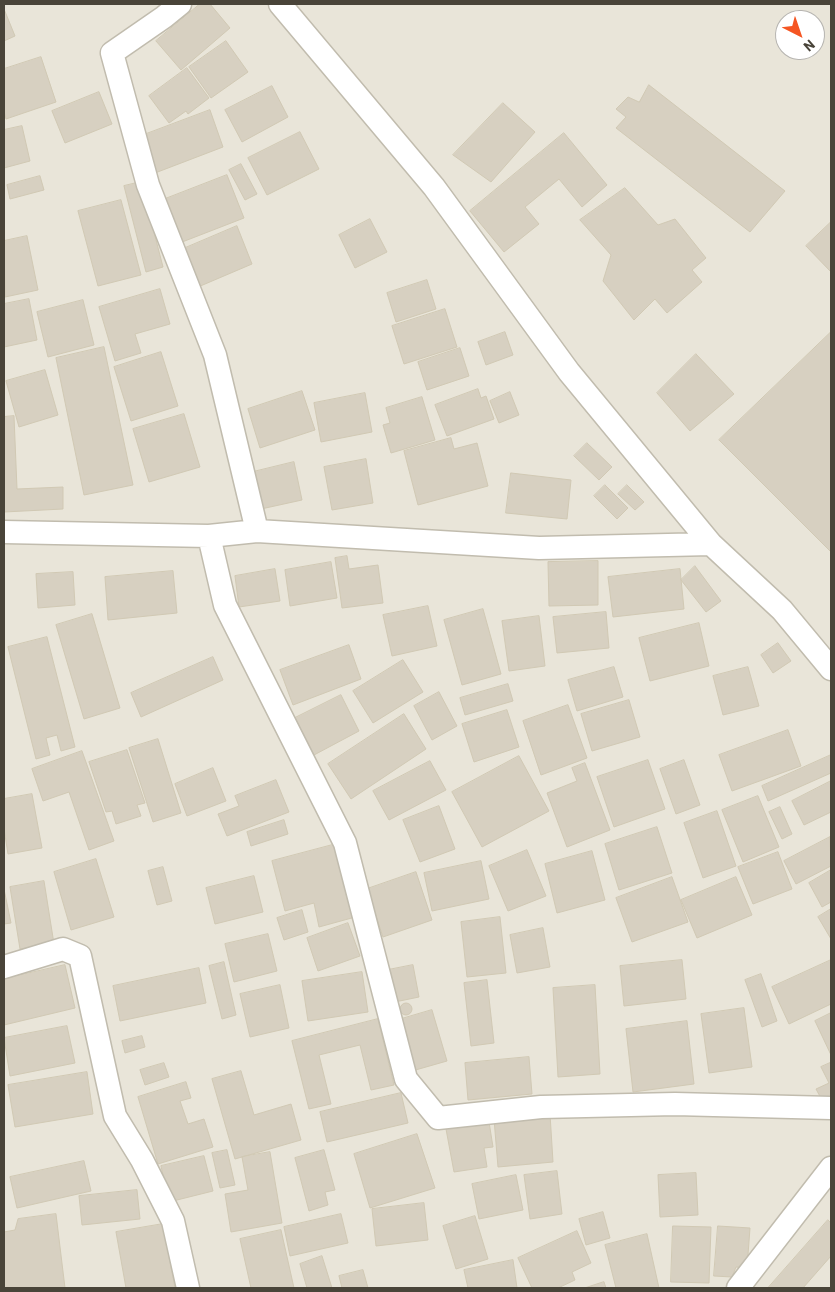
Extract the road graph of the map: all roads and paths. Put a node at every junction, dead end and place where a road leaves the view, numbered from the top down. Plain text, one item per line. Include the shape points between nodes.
1 (180, 4) edge
2 (284, 6) edge
3 (258, 531) junction
4 (4, 532) edge
5 (209, 536) junction
6 (711, 544) junction
7 (831, 669) edge
8 (4, 967) edge
9 (831, 1108) edge
10 (831, 1168) edge
11 (188, 1288) edge
12 (738, 1288) edge

1 - 3 street via 112,53 148,185 215,355
2 - 6 street via 434,187 569,372
3 - 5 street
3 - 6 street via 539,548
4 - 5 street
5 - 9 street via 225,605 345,842 406,1078 438,1118 551,1107 675,1104
6 - 7 street via 782,610
8 - 11 street via 63,949 80,956 115,1116 173,1221
10 - 12 street

